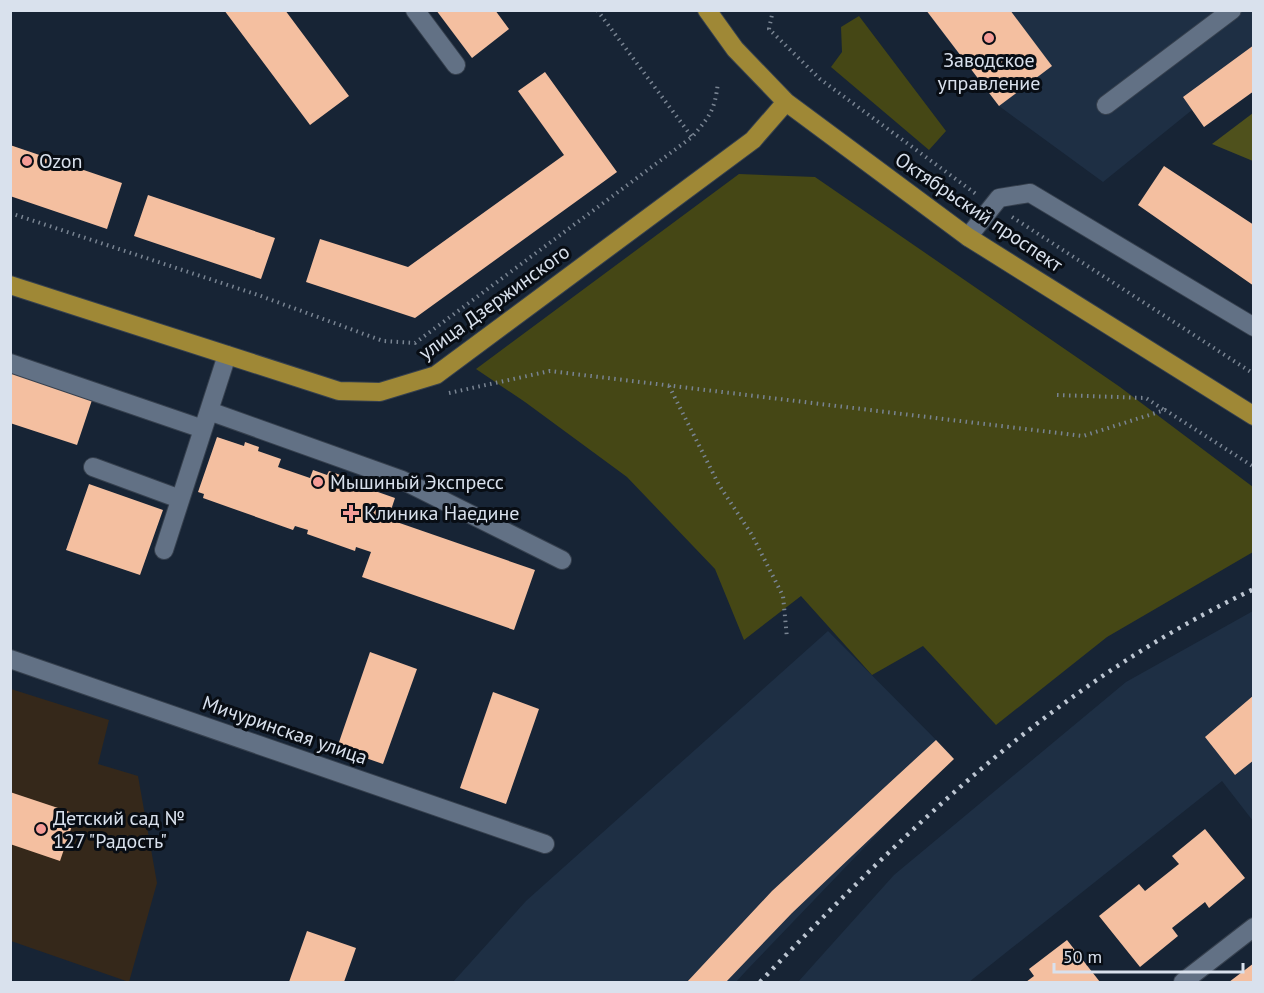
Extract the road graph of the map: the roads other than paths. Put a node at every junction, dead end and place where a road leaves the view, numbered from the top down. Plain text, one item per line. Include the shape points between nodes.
1 (415, 10) edge
2 (707, 10) edge
3 (1232, 10) edge
4 (456, 65) dead end
5 (786, 102) junction
6 (1106, 105) dead end
7 (968, 237) junction
8 (10, 285) edge
9 (1254, 327) edge
10 (227, 355) junction
11 (10, 363) edge
12 (209, 411) junction
13 (1254, 416) edge
14 (203, 429) junction
15 (93, 467) dead end
16 (180, 499) junction
17 (164, 550) dead end
18 (562, 560) dead end
19 (10, 658) edge
20 (545, 844) dead end
21 (1254, 927) edge
22 (1183, 982) edge

1 - 4 street
2 - 5 main road, Октябрьский проспект via 735,49
3 - 6 street
5 - 7 main road, Октябрьский проспект
5 - 10 main road, улица Дзержинского via 753,140 436,375 380,392 339,392
7 - 9 street via 999,198 1030,193
7 - 13 main road, Октябрьский проспект
8 - 10 main road, улица Дзержинского
10 - 12 street
11 - 14 street
12 - 14 street
12 - 18 street via 402,480
14 - 16 street
15 - 16 street
16 - 17 street
19 - 20 street, Мичуринская улица
21 - 22 street

